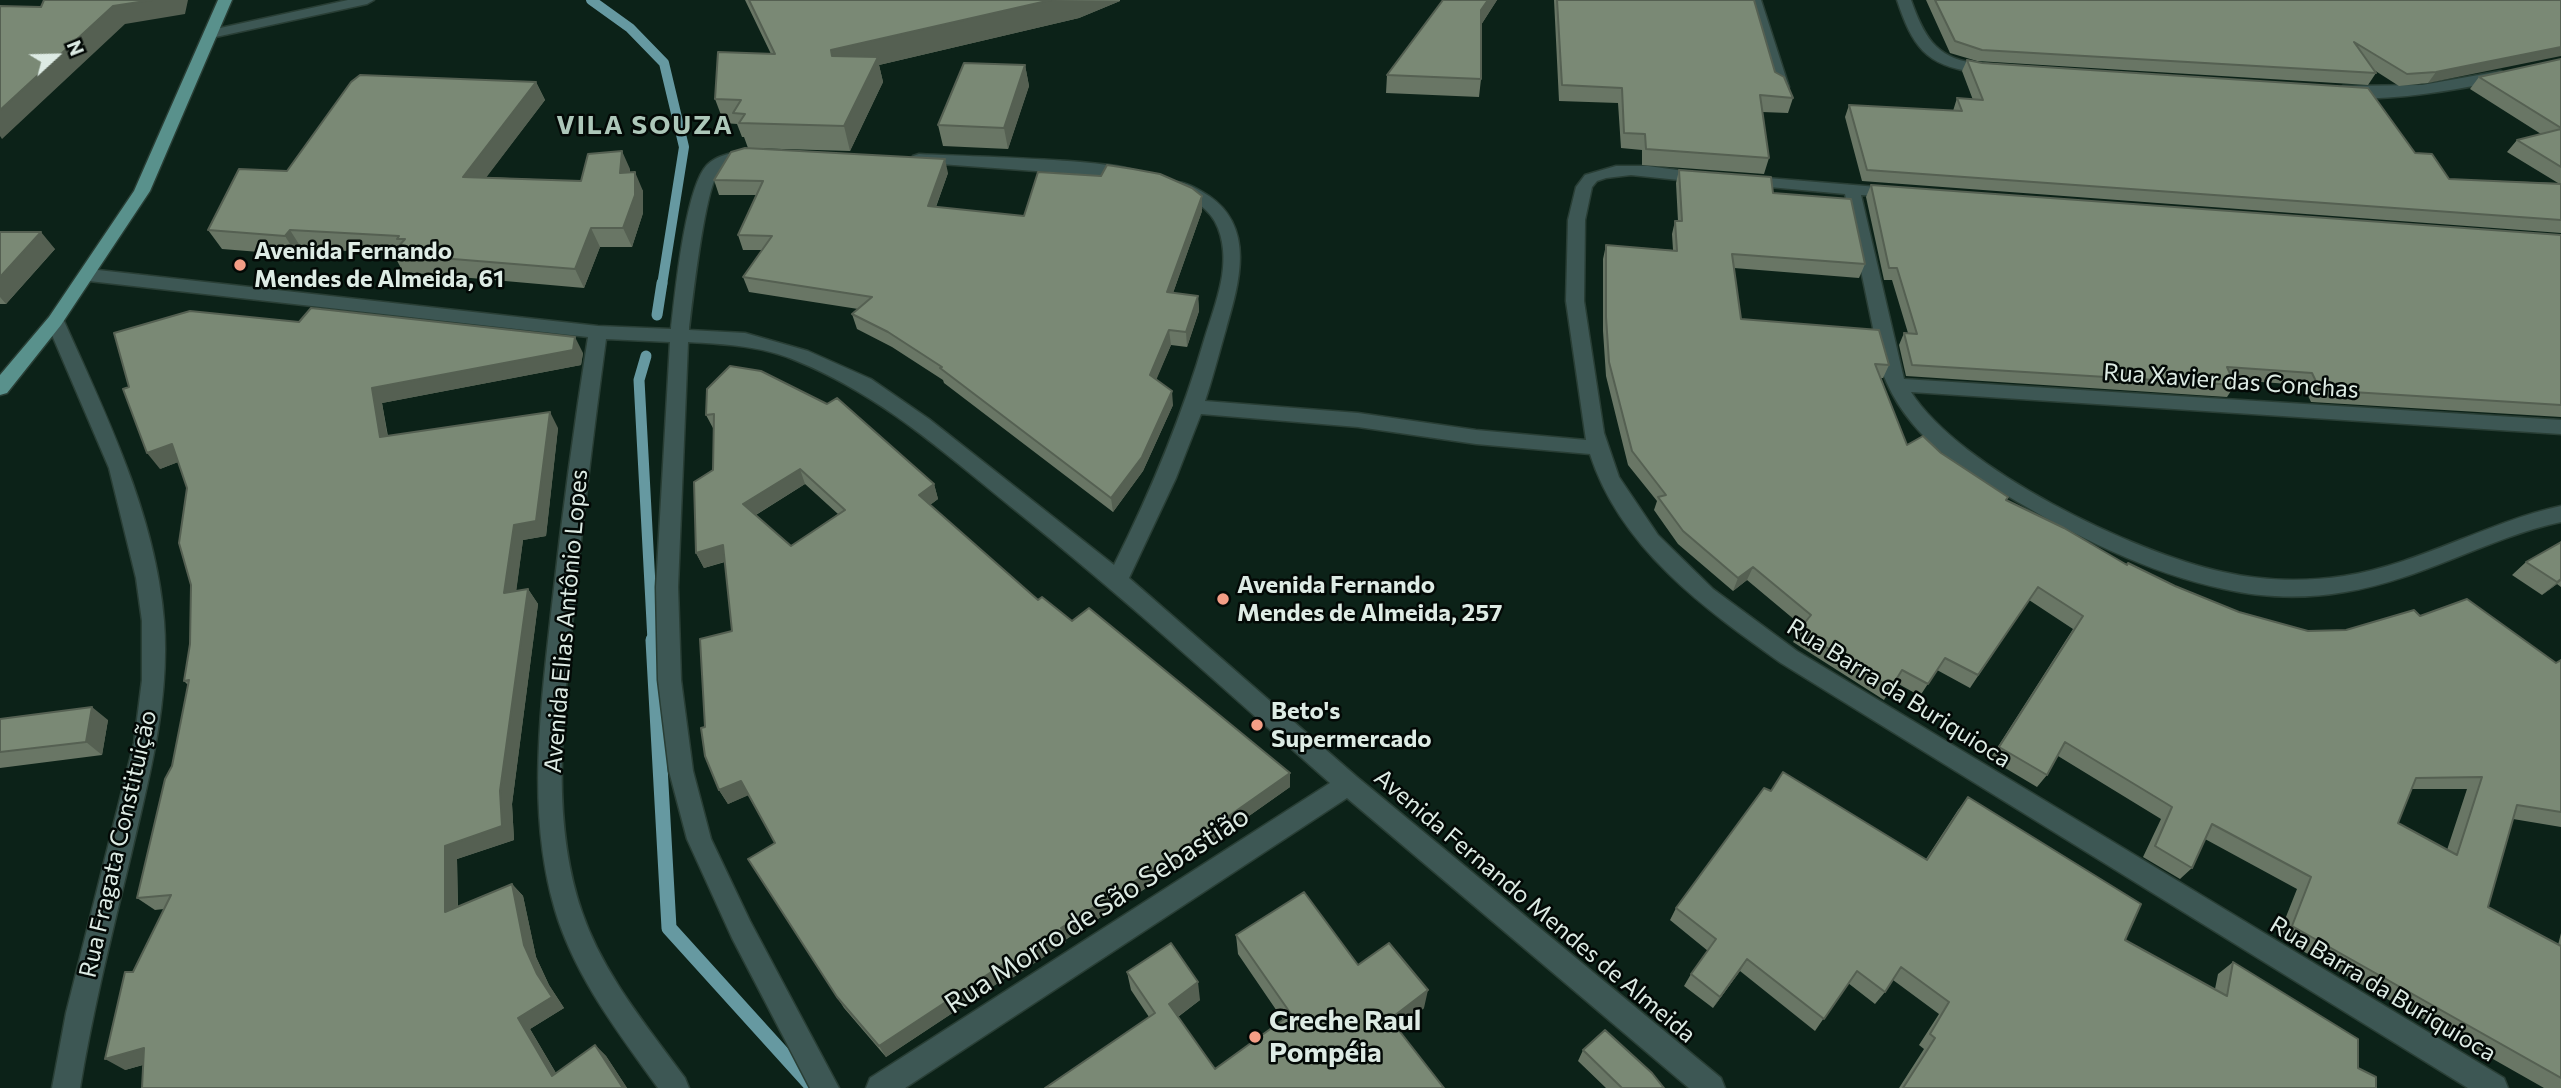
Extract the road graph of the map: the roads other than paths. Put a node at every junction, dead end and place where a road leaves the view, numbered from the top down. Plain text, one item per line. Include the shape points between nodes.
1 (225, 0) edge
2 (367, 0) edge
3 (1754, 0) edge
4 (1904, 0) edge
5 (211, 34) junction
6 (2003, 70) edge
7 (2514, 73) edge
8 (1781, 87) edge
9 (2323, 90) edge
10 (776, 156) edge
11 (906, 159) edge
12 (1853, 190) junction
13 (1908, 194) edge
14 (89, 275) junction
15 (55, 321) junction
16 (598, 332) junction
17 (678, 337) junction
18 (1897, 385) junction
19 (0, 388) edge
20 (1194, 407) junction
21 (2561, 427) edge
22 (1597, 448) junction
23 (2561, 514) edge
24 (1117, 580) junction
25 (1348, 784) junction
26 (66, 1088) edge
27 (675, 1088) edge
28 (825, 1088) edge
29 (880, 1088) edge
30 (1711, 1088) edge
31 (2494, 1088) edge

1 - 5 main road
2 - 5 street
3 - 8 street
4 - 6 street via 1913,30 1925,49 1944,62
5 - 14 main road via 142,191
7 - 9 street via 2428,91
10 - 17 street via 736,157 713,166 705,184
11 - 20 street via 1126,172 1196,193 1214,207 1233,249 1231,278
12 - 13 street, Rua Barra da Buriquioca
12 - 18 street
12 - 22 street, Rua Barra da Buriquioca via 1627,172 1592,178 1584,185 1574,270 1576,313
14 - 15 main road
14 - 16 street, Avenida Fernando Mendes de Almeida
15 - 19 main road
15 - 26 street, Rua Fragata Constituição via 118,468 147,578 153,621 146,743 79,1013
16 - 17 street, Avenida Fernando Mendes de Almeida
16 - 27 street, Avenida Elias Antônio Lopes via 558,652 552,809 561,887 584,951
17 - 24 street, Avenida Fernando Mendes de Almeida via 744,339 801,355 864,384 922,424
17 - 28 street via 666,547 667,653 675,738 691,820 727,900
18 - 21 street, Rua Xavier das Conchas
18 - 23 street via 1941,442 1968,462 2095,532 2209,578 2303,588 2347,584 2397,572 2507,527
20 - 22 street via 1358,420
20 - 24 street
22 - 31 street, Rua Barra da Buriquioca via 1637,522 1671,563 1721,608 1789,657
24 - 25 street, Avenida Fernando Mendes de Almeida
25 - 29 street, Rua Morro de São Sebastião
25 - 30 street, Avenida Fernando Mendes de Almeida

